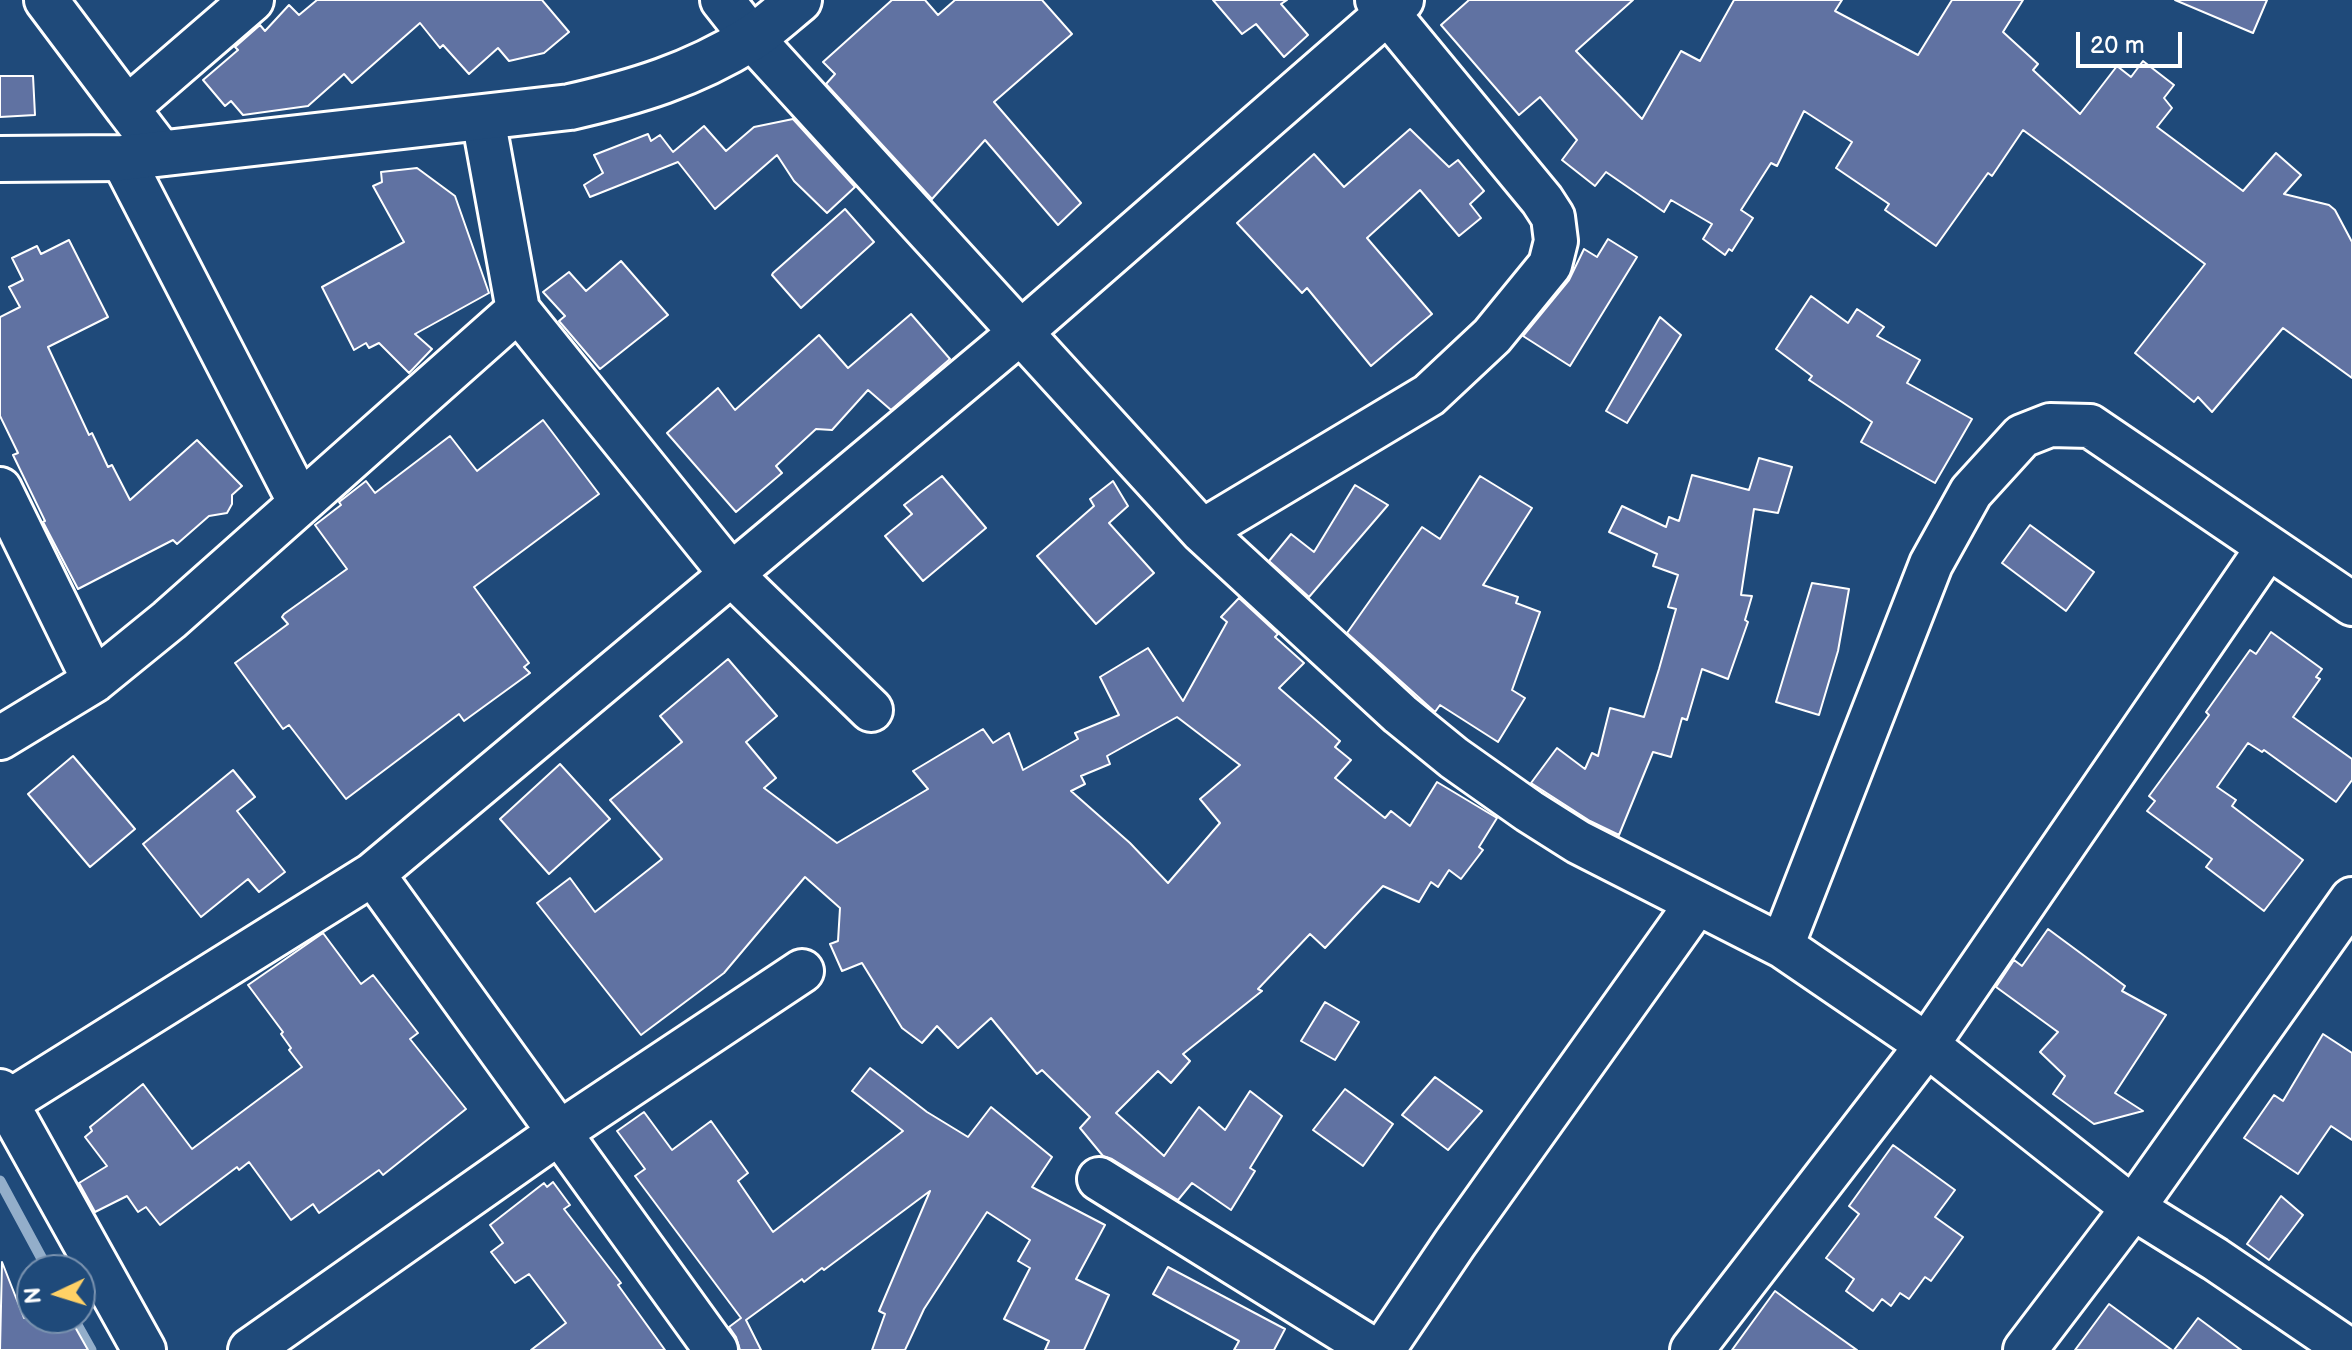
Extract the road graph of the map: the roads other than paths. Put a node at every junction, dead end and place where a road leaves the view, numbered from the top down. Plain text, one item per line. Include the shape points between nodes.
1 (46, 0) edge
2 (252, 0) edge
3 (722, 0) edge
4 (799, 0) edge
5 (1389, 4) edge
6 (752, 38) junction
7 (127, 108) junction
8 (483, 118) junction
9 (142, 156) junction
10 (0, 159) edge
11 (518, 310) junction
12 (1021, 332) junction
13 (0, 489) edge
14 (300, 503) junction
15 (1202, 531) junction
16 (2268, 547) junction
17 (731, 574) junction
18 (2352, 604) edge
19 (94, 681) junction
20 (871, 710) dead end
21 (0, 738) edge
22 (373, 874) junction
23 (2352, 899) edge
24 (1697, 903) junction
25 (1782, 946) junction
26 (802, 971) dead end
27 (1927, 1045) junction
28 (3, 1101) edge
29 (560, 1132) junction
30 (1099, 1179) dead end
31 (2133, 1208) junction
32 (2345, 1344) edge
33 (144, 1350) edge
34 (250, 1350) edge
35 (716, 1350) edge
36 (1374, 1350) edge
37 (1383, 1350) edge
38 (1692, 1350) edge
39 (2025, 1350) edge

1 - 7 street
2 - 7 street
3 - 6 street
4 - 6 main road
5 - 12 street
5 - 15 street via 1553,217 1556,241 1550,265 1492,336 1429,395
6 - 8 main road via 690,72 633,93
6 - 12 street
7 - 9 street
8 - 9 main road
8 - 11 street
9 - 10 main road
9 - 14 street
11 - 14 street
11 - 17 street
12 - 15 street
12 - 17 street
13 - 19 street
14 - 19 street
15 - 24 street via 1454,758 1578,842
16 - 18 street
16 - 25 street via 2090,426 2050,425 2022,436 1971,492 1931,564
16 - 27 street
17 - 20 street
17 - 22 street
19 - 21 street
22 - 28 street
22 - 29 street
23 - 31 street
24 - 25 street
24 - 37 street
25 - 27 street
26 - 29 street
27 - 31 street
27 - 38 street
28 - 33 street
29 - 34 street
29 - 35 street
30 - 36 street
31 - 32 street
31 - 39 street

